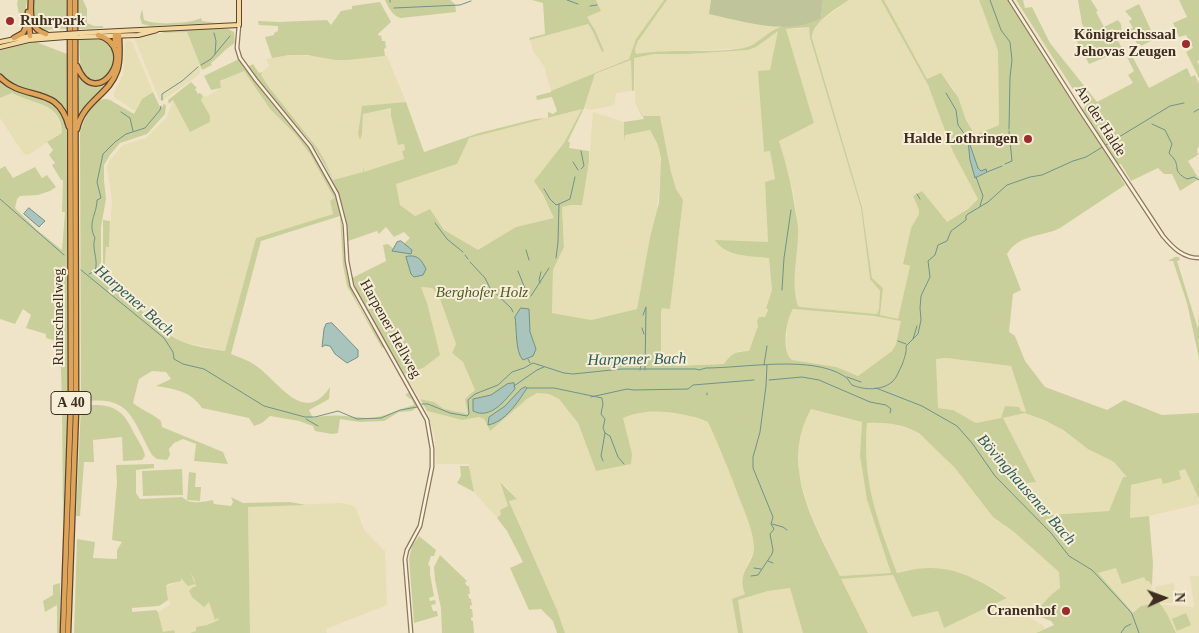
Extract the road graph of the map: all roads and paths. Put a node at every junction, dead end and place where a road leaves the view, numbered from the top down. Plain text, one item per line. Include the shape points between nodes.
1 (30, 0) edge
2 (69, 0) edge
3 (75, 0) edge
4 (239, 0) edge
5 (1010, 0) edge
6 (28, 21) junction
7 (239, 26) junction
8 (164, 29) junction
9 (46, 34) junction
10 (116, 34) junction
11 (66, 35) junction
12 (80, 35) junction
13 (98, 35) junction
14 (30, 36) junction
15 (14, 38) junction
16 (35, 40) junction
17 (0, 42) edge
18 (0, 47) edge
19 (116, 52) junction
20 (75, 55) junction
21 (0, 77) edge
22 (73, 143) junction
23 (1199, 258) edge
24 (63, 633) edge
25 (68, 633) edge
26 (411, 633) edge

1 - 6 highway
1 - 9 highway via 32,25
2 - 22 highway, Ruhrschnellweg / A 40
3 - 20 highway, Ruhrschnellweg / A 40
4 - 7 main road, Harpener Hellweg
5 - 23 street, An der Halde via 1154,224 1176,250
6 - 14 highway
6 - 15 highway via 24,31
7 - 8 main road
7 - 26 street, Harpener Hellweg via 237,48 240,58 310,146 337,194 345,225 346,261 352,286 427,420 432,467 420,526 405,559
8 - 10 main road
8 - 10 main road via 138,35
9 - 11 main road
9 - 14 main road
10 - 12 main road
10 - 13 main road
10 - 19 highway
10 - 22 highway via 119,64 116,74 83,112
11 - 12 main road, bridge
11 - 16 main road
12 - 13 main road
13 - 19 highway via 112,42
14 - 15 main road
14 - 16 main road
15 - 17 main road
16 - 18 main road
19 - 20 highway via 112,74 97,84 82,75
20 - 22 highway, Ruhrschnellweg / A 40
21 - 22 highway via 16,90 48,98 59,106 67,120
22 - 24 highway, Ruhrschnellweg / A 40 via 71,415
22 - 25 highway, Ruhrschnellweg / A 40 via 76,438

